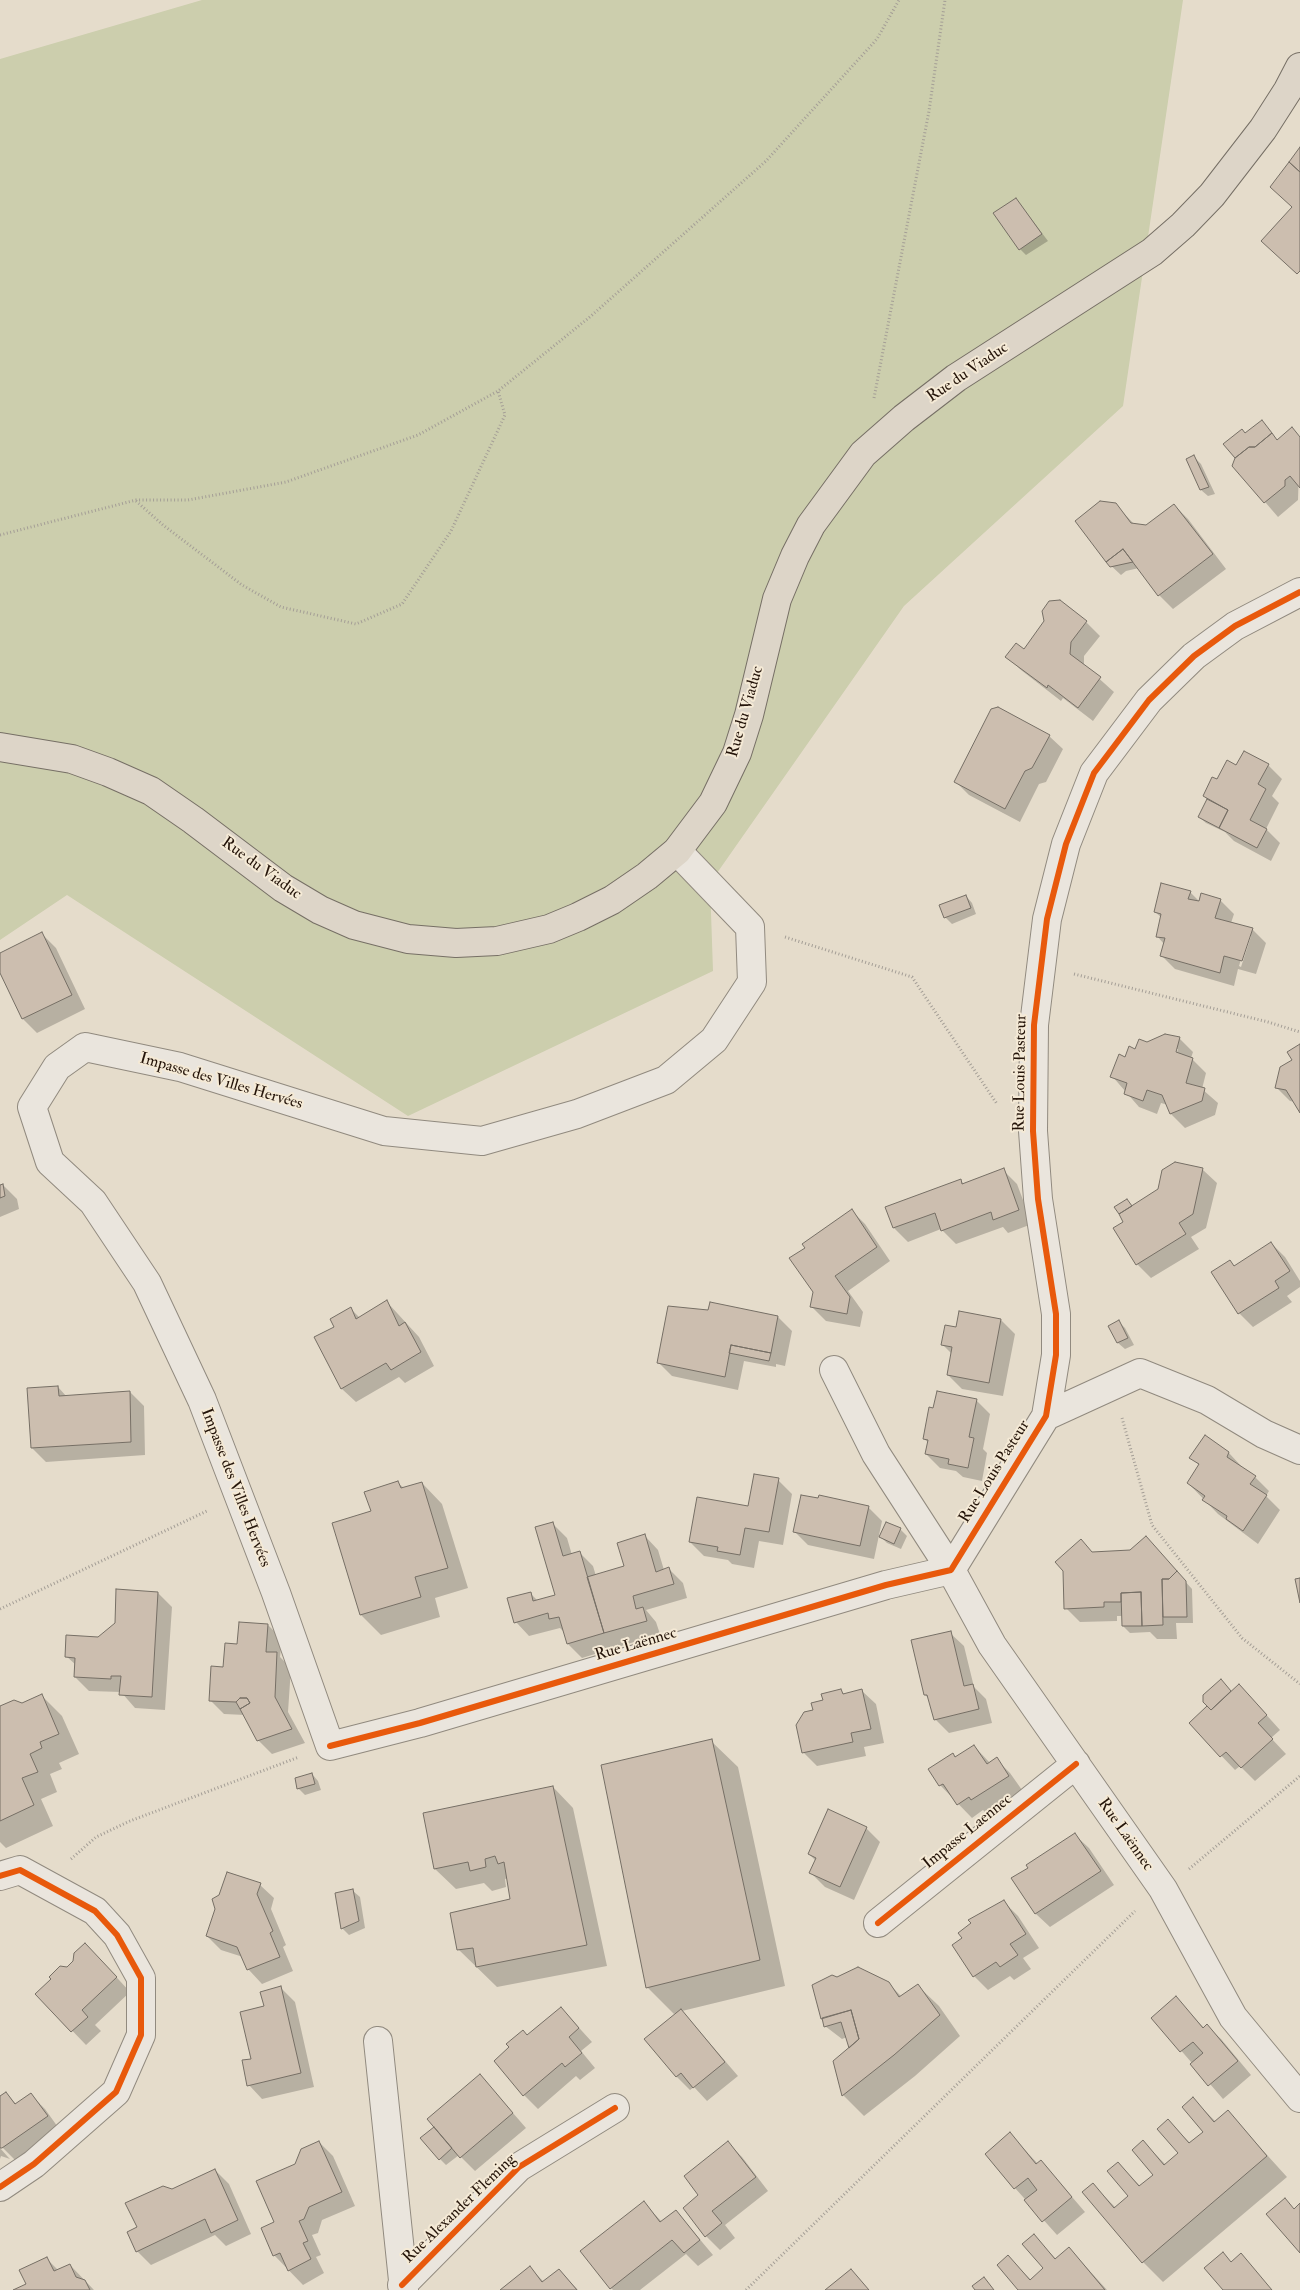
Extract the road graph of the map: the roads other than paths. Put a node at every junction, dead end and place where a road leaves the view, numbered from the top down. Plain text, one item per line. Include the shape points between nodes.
1 (1300, 67) edge
2 (1300, 592) edge
3 (0, 747) edge
4 (678, 851) junction
5 (834, 1370) dead end
6 (1046, 1416) junction
7 (1300, 1450) edge
8 (950, 1570) junction
9 (330, 1746) joint
10 (1076, 1764) junction
11 (0, 1876) edge
12 (878, 1923) dead end
13 (378, 2041) dead end
14 (1300, 2098) edge
15 (615, 2108) dead end
16 (0, 2187) edge
17 (403, 2287) edge

1 - 4 main road, Rue du Viaduc via 1263,129 1212,195 1183,225 1152,252 956,378 864,454 811,525 795,556 776,599 737,753 713,803
2 - 6 street, Rue Louis Pasteur via 1235,626 1194,656 1149,700 1094,773 1066,844 1047,919 1034,1025 1033,1131 1038,1199 1056,1314 1056,1355
3 - 4 main road, Rue du Viaduc via 72,759 151,791 282,888 312,906 354,925 408,939 456,943 497,941 549,928 612,900
4 - 9 street, Impasse des Villes Hervées via 750,927 752,982 714,1040 666,1080 577,1114 482,1141 384,1131 180,1067 85,1047 57,1067 32,1107 50,1162 93,1202 147,1283 202,1400
5 - 8 street, Rue Laënnec via 876,1454
6 - 7 street, Rue Louis Pasteur via 1140,1373 1207,1400 1264,1434
6 - 8 street, Rue Louis Pasteur
8 - 9 street, Rue Laënnec via 826,1602 420,1723
8 - 10 street, Rue Laënnec via 992,1645
10 - 12 street, Impasse Laennec
10 - 14 street, Rue Laënnec via 1163,1889 1234,2017
11 - 16 street via 20,1870 95,1911 117,1935 141,1978 140,2035 116,2092 34,2164
13 - 17 street, Rue Alexander Fleming
15 - 17 street, Rue Alexander Fleming via 519,2167

